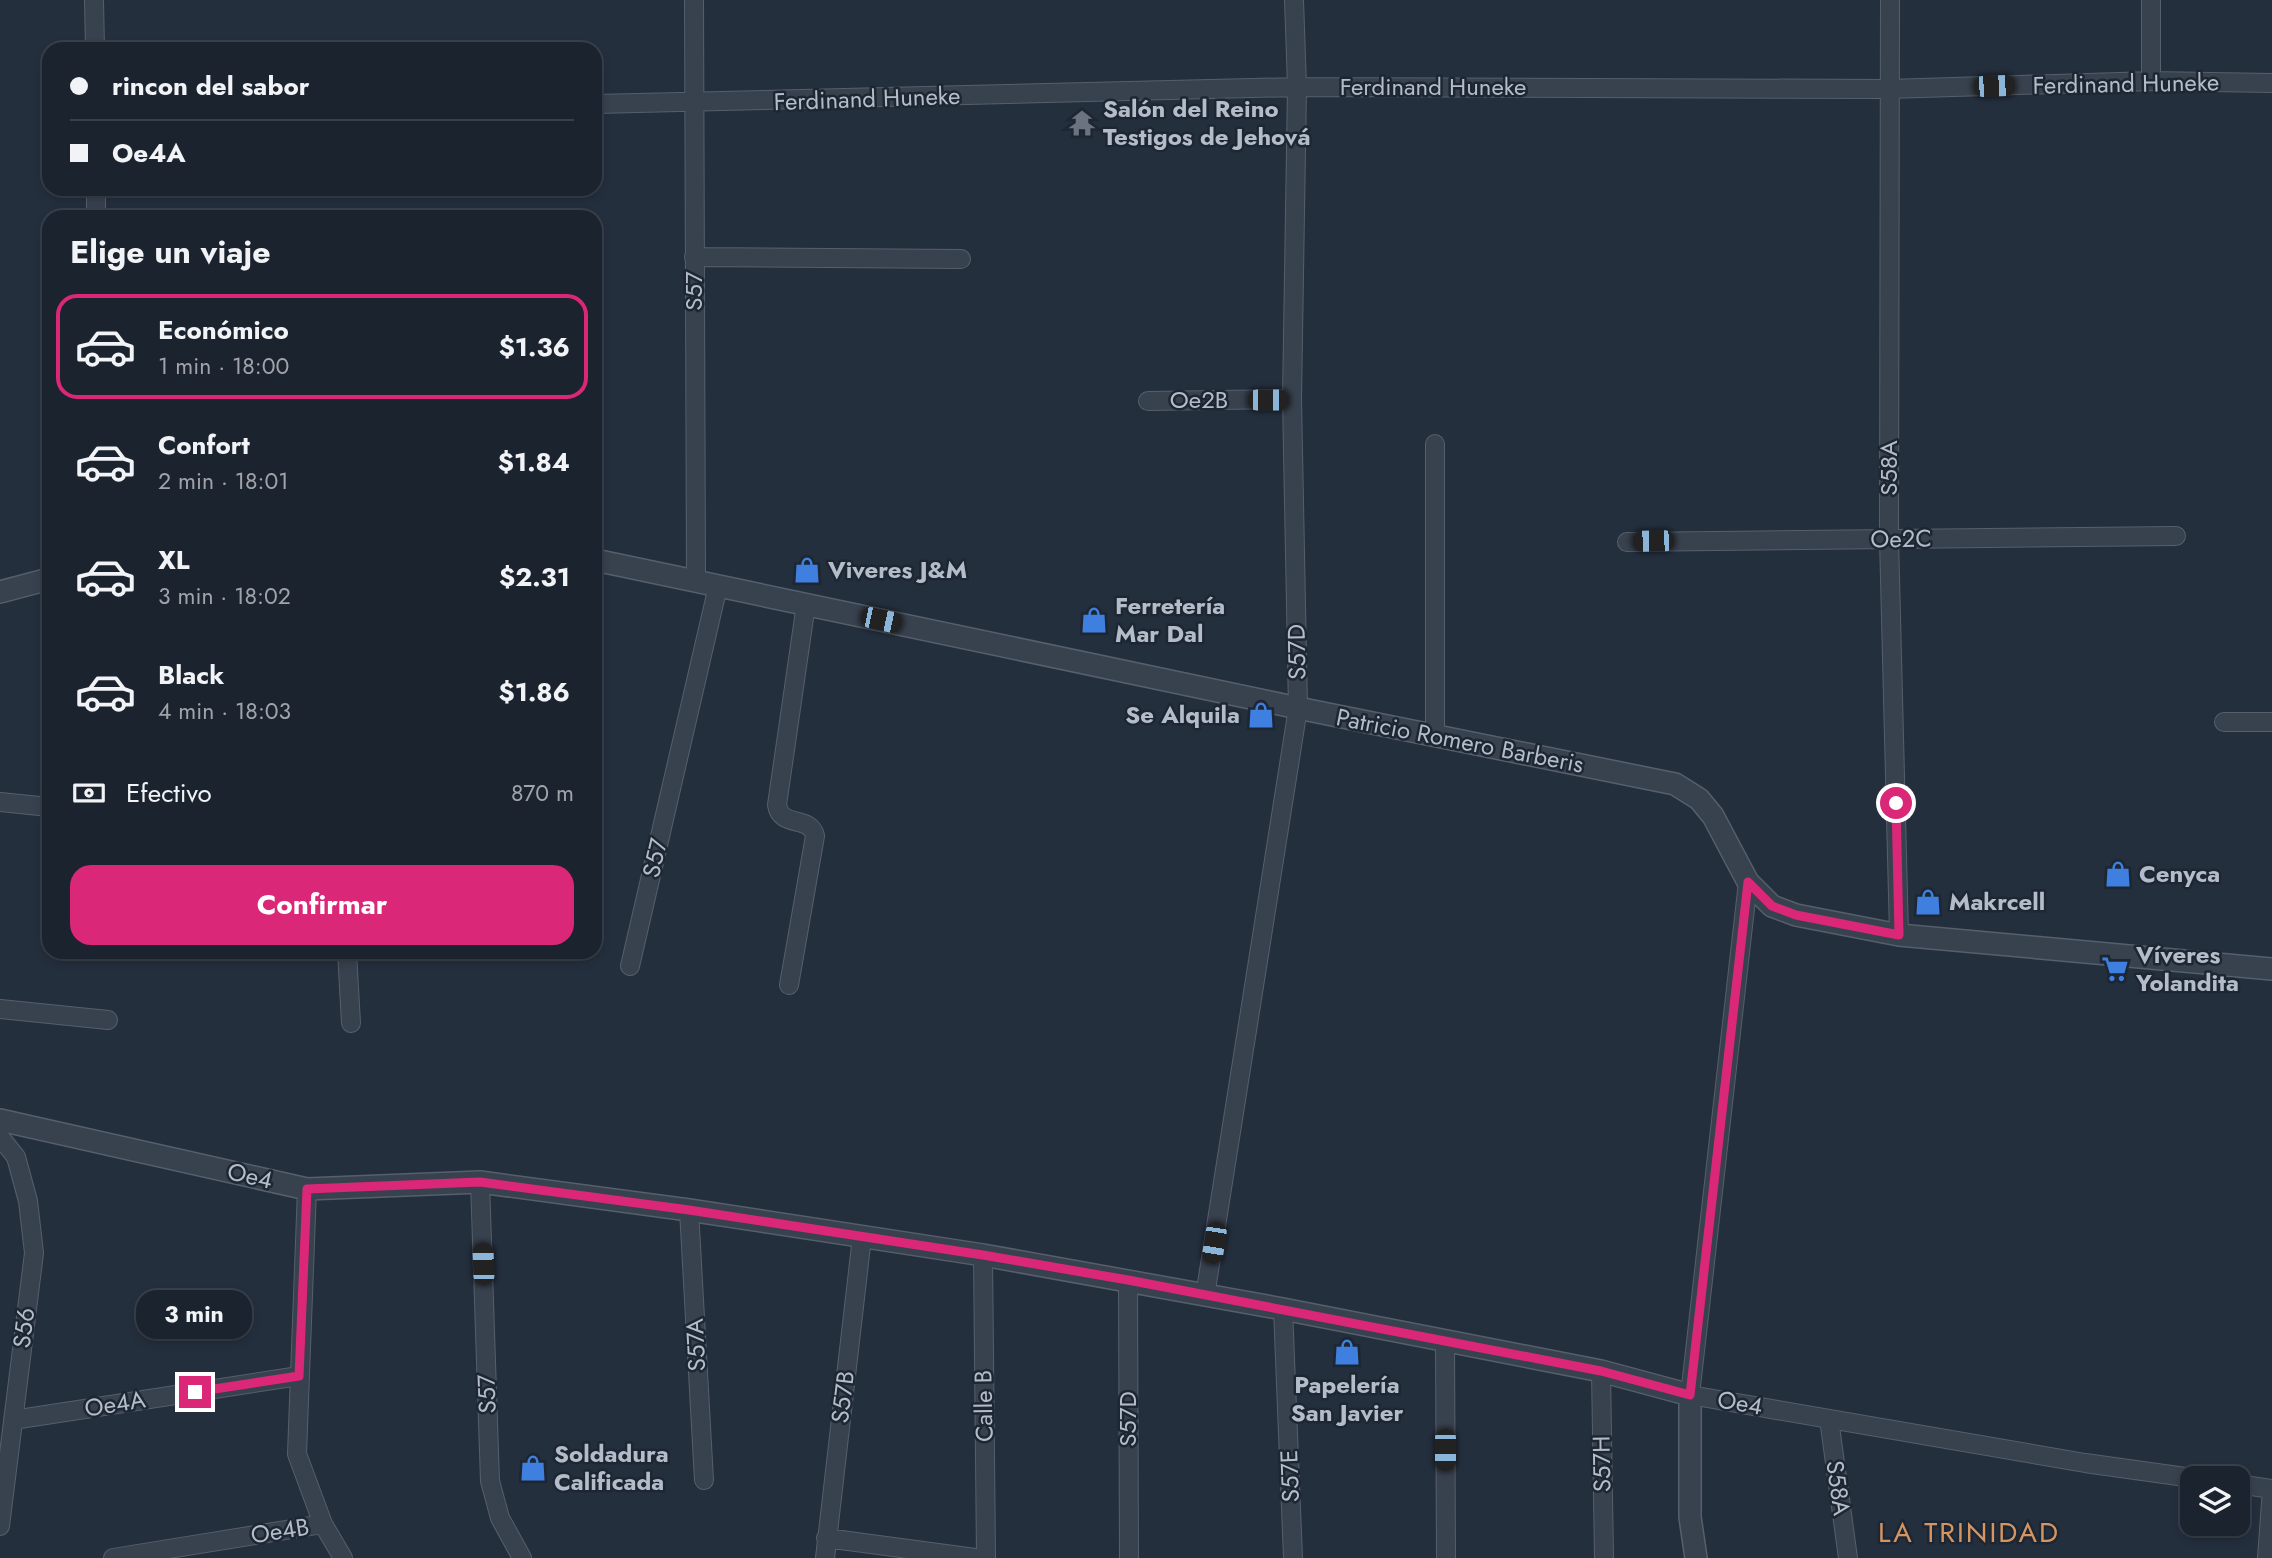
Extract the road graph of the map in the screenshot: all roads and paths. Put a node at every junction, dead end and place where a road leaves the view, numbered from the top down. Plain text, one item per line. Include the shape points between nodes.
1 (94, 0) edge
2 (694, 0) edge
3 (1294, 0) edge
4 (1890, 0) edge
5 (2151, 0) edge
6 (94, 42) edge
7 (2151, 81) junction
8 (2272, 83) edge
9 (1297, 87) junction
10 (1889, 89) junction
11 (694, 103) junction
12 (602, 104) edge
13 (694, 257) junction
14 (961, 259) dead end
15 (1292, 399) junction
16 (1148, 401) dead end
17 (1435, 444) dead end
18 (2176, 536) dead end
19 (1889, 539) junction
20 (1627, 542) dead end
21 (602, 561) edge
22 (42, 581) edge
23 (696, 581) junction
24 (718, 586) junction
25 (0, 592) edge
26 (806, 604) junction
27 (1298, 709) junction
28 (2224, 722) dead end
29 (2272, 722) edge
30 (1435, 737) junction
31 (0, 802) edge
32 (42, 806) edge
33 (1748, 882) junction
34 (1899, 935) junction
35 (346, 959) edge
36 (630, 966) dead end
37 (2272, 969) edge
38 (789, 985) dead end
39 (0, 1009) edge
40 (108, 1020) dead end
41 (351, 1023) dead end
42 (0, 1120) edge
43 (0, 1137) edge
44 (480, 1182) junction
45 (307, 1189) junction
46 (689, 1210) junction
47 (862, 1237) junction
48 (983, 1255) junction
49 (1128, 1280) junction
50 (1205, 1296) junction
51 (1283, 1309) junction
52 (1445, 1342) junction
53 (1601, 1371) junction
54 (299, 1376) junction
55 (1690, 1395) junction
56 (1829, 1419) junction
57 (13, 1420) junction
58 (2180, 1476) edge
59 (704, 1480) dead end
60 (2250, 1486) edge
61 (2272, 1489) edge
62 (323, 1524) junction
63 (0, 1526) edge
64 (826, 1538) junction
65 (113, 1558) edge
66 (342, 1558) edge
67 (522, 1558) edge
68 (825, 1558) edge
69 (975, 1558) edge
70 (986, 1558) edge
71 (1129, 1558) edge
72 (1293, 1558) edge
73 (1446, 1558) edge
74 (1604, 1558) edge
75 (1696, 1558) edge
76 (1848, 1558) edge
77 (2267, 1558) edge

1 - 6 street
2 - 11 street, S57
3 - 9 street, S57D
4 - 10 street, S58A
5 - 7 street
7 - 8 street, Ferdinand Huneke
7 - 10 street, Ferdinand Huneke
9 - 10 street, Ferdinand Huneke
9 - 11 street, Ferdinand Huneke
9 - 15 street, S57D
10 - 19 street, S58A
11 - 12 street, Ferdinand Huneke
11 - 13 street, S57
13 - 14 street
13 - 23 street, S57
15 - 16 street, Oe2B
15 - 27 street, S57D
17 - 30 street
18 - 19 street, Oe2C
19 - 20 street, Oe2C
19 - 34 street, S58A
21 - 23 street, Patricio Romero Barberis
22 - 25 street
23 - 24 street, Patricio Romero Barberis
24 - 26 street, Patricio Romero Barberis
24 - 36 street, S57
26 - 27 street, Patricio Romero Barberis
26 - 38 street via 777,805 778,814 808,824 816,836
27 - 30 street, Patricio Romero Barberis
27 - 50 street, S57D
28 - 29 street
30 - 33 street, Patricio Romero Barberis via 1675,784 1699,799 1713,816
31 - 32 street
33 - 34 street, Patricio Romero Barberis via 1772,906 1796,915
33 - 55 street
34 - 37 street, Patricio Romero Barberis
35 - 41 street
39 - 40 street
42 - 45 street, Oe4
43 - 57 street, S56 via 16,1157 28,1201 34,1253
44 - 45 street, Oe4
44 - 46 street, Oe4
44 - 67 street, S57 via 490,1481 500,1518
45 - 54 street
46 - 47 street, Oe4
46 - 59 street, S57A
47 - 48 street, Oe4
47 - 64 street, S57B
48 - 49 street, Oe4
48 - 70 street, Calle B
49 - 50 street, Oe4
49 - 71 street, S57D
50 - 51 street, Oe4
51 - 52 street, Oe4
51 - 72 street, S57E
52 - 53 street, Oe4
52 - 73 street
53 - 55 street, Oe4
53 - 74 street, S57H
54 - 57 street, Oe4A
54 - 62 street via 297,1454
55 - 56 street, Oe4
55 - 75 street via 1690,1517
56 - 58 street, Oe4
56 - 76 street, S58A
57 - 63 street, S56
60 - 61 street
61 - 77 street
62 - 65 street, Oe4B
62 - 66 street
64 - 68 street, S57B
64 - 69 street

